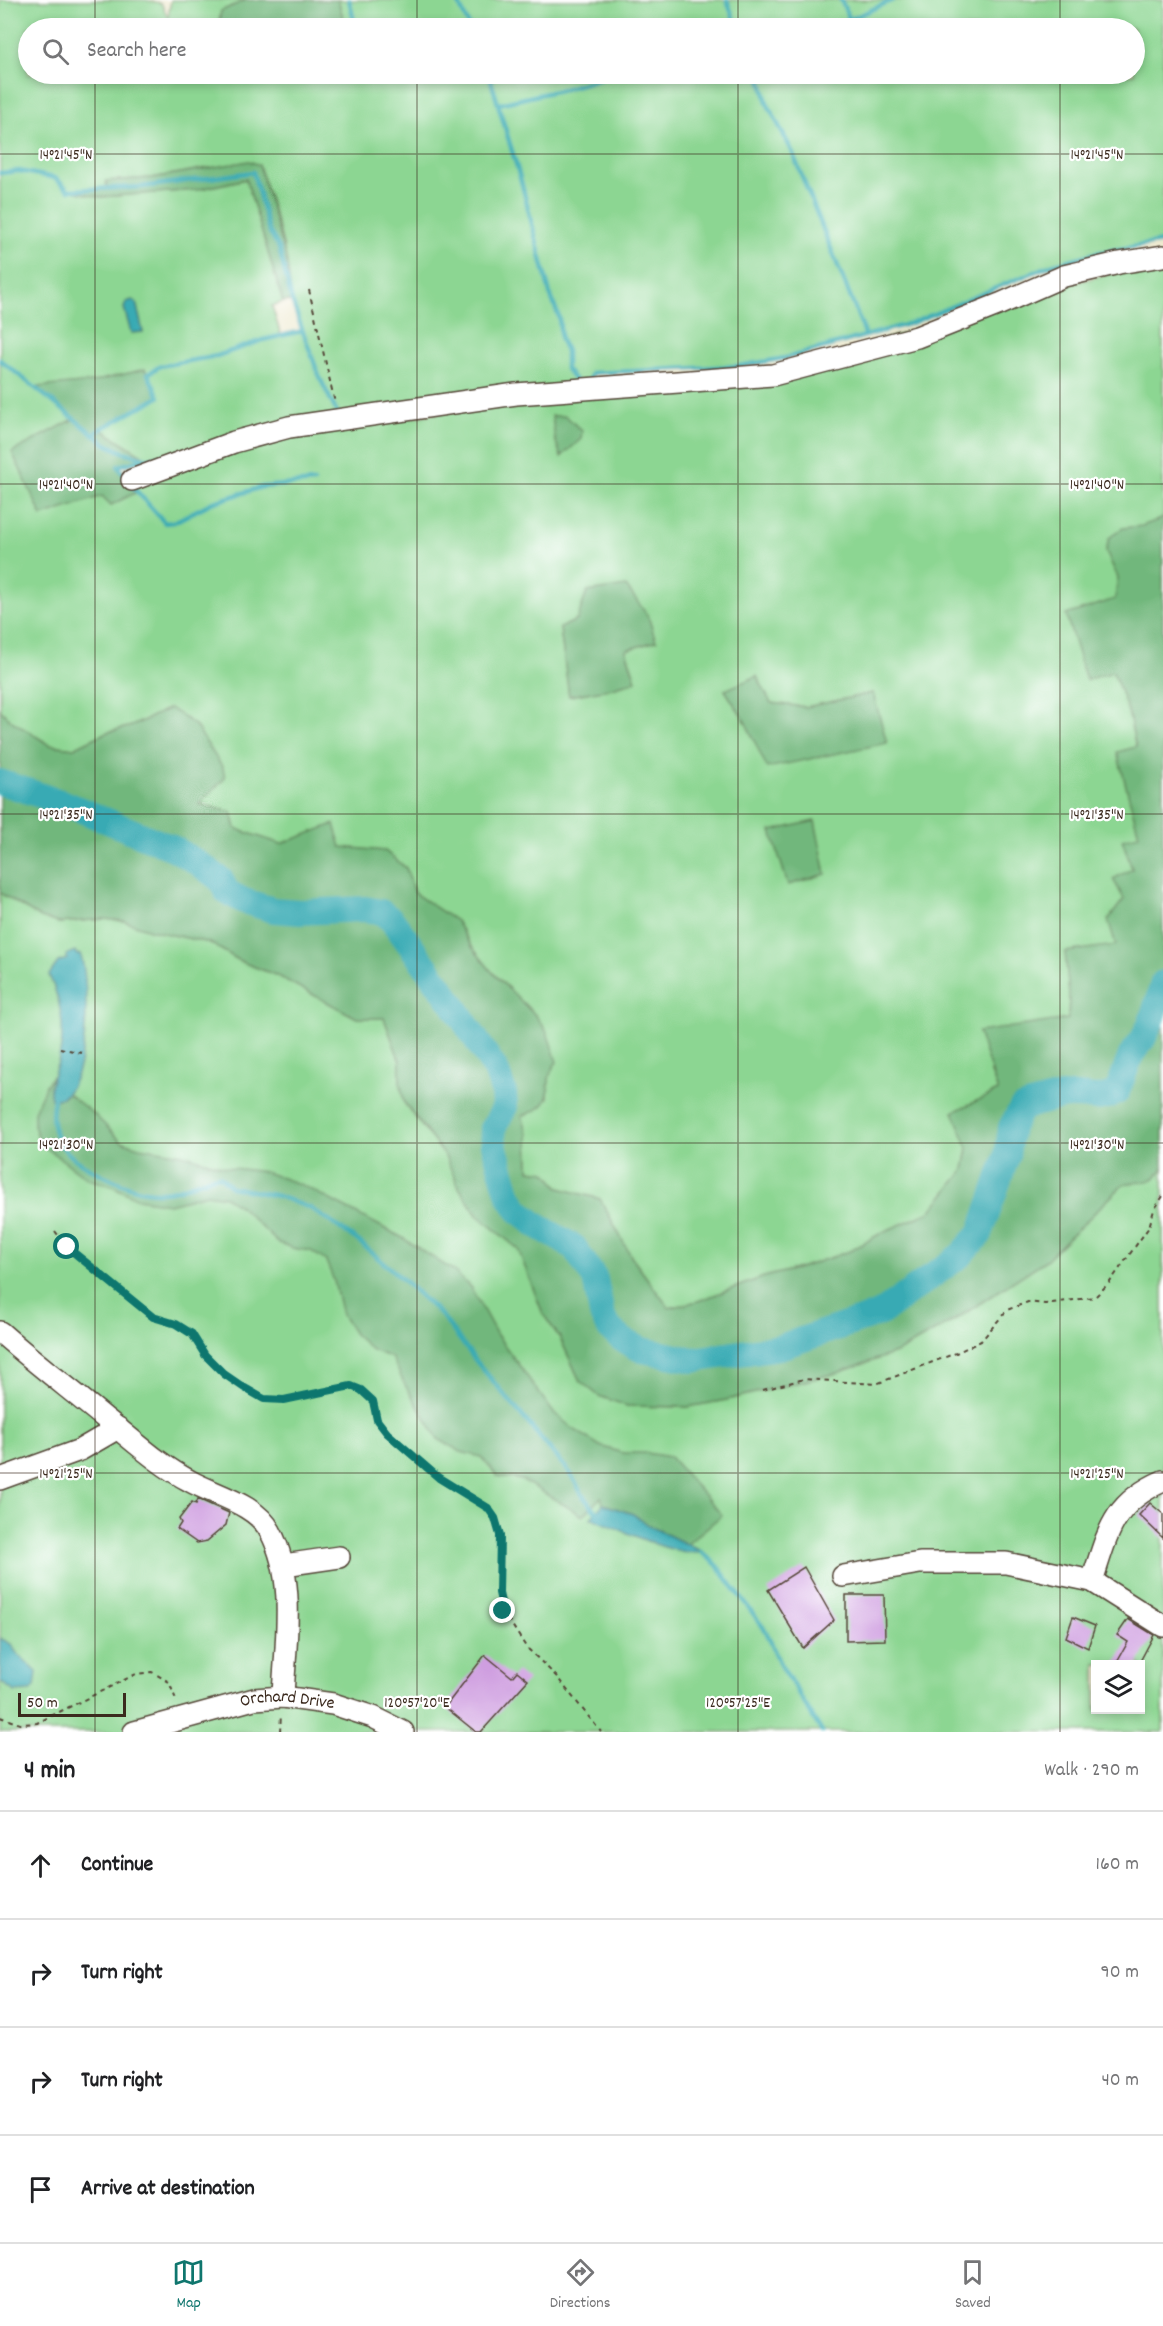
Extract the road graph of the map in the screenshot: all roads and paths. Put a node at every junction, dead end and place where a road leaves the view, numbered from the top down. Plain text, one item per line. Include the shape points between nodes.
1 (1163, 256) edge
2 (309, 290) dead end
3 (345, 419) junction
4 (132, 480) dead end
5 (60, 1048) dead end
6 (82, 1053) dead end
7 (1163, 1196) edge
8 (55, 1231) dead end
9 (0, 1332) edge
10 (763, 1390) dead end
11 (118, 1428) junction
12 (0, 1479) edge
13 (1163, 1481) edge
14 (339, 1557) dead end
15 (284, 1565) junction
16 (843, 1576) dead end
17 (1092, 1581) junction
18 (1163, 1626) edge
19 (283, 1697) junction
20 (0, 1717) edge
21 (184, 1725) edge
22 (134, 1732) edge
23 (403, 1732) edge
24 (601, 1732) edge

1 - 3 street via 1064,276 917,337 773,375 516,394
2 - 3 path via 334,401
3 - 4 street via 289,427 234,441
5 - 6 path
7 - 10 path via 1149,1227 1095,1297 1045,1304 1028,1302 1007,1310 981,1341 876,1384 804,1379
8 - 24 path via 67,1247 136,1305 192,1334 224,1374 264,1399 284,1400 351,1386 373,1401 377,1420 387,1433 439,1478 488,1508 495,1518 500,1535 499,1593 503,1611 526,1647 556,1676
9 - 11 street
11 - 12 street via 80,1450
11 - 15 street via 188,1480 258,1516 269,1528
13 - 17 street via 1124,1505 1106,1536
14 - 15 street
15 - 19 street via 287,1594
16 - 17 street via 920,1563 1006,1563
17 - 18 street
19 - 21 street, Orchard Drive via 254,1699
19 - 23 street, Orchard Drive via 333,1704
20 - 21 path via 20,1724 37,1723 136,1674 152,1672 169,1682
21 - 22 street, Orchard Drive

